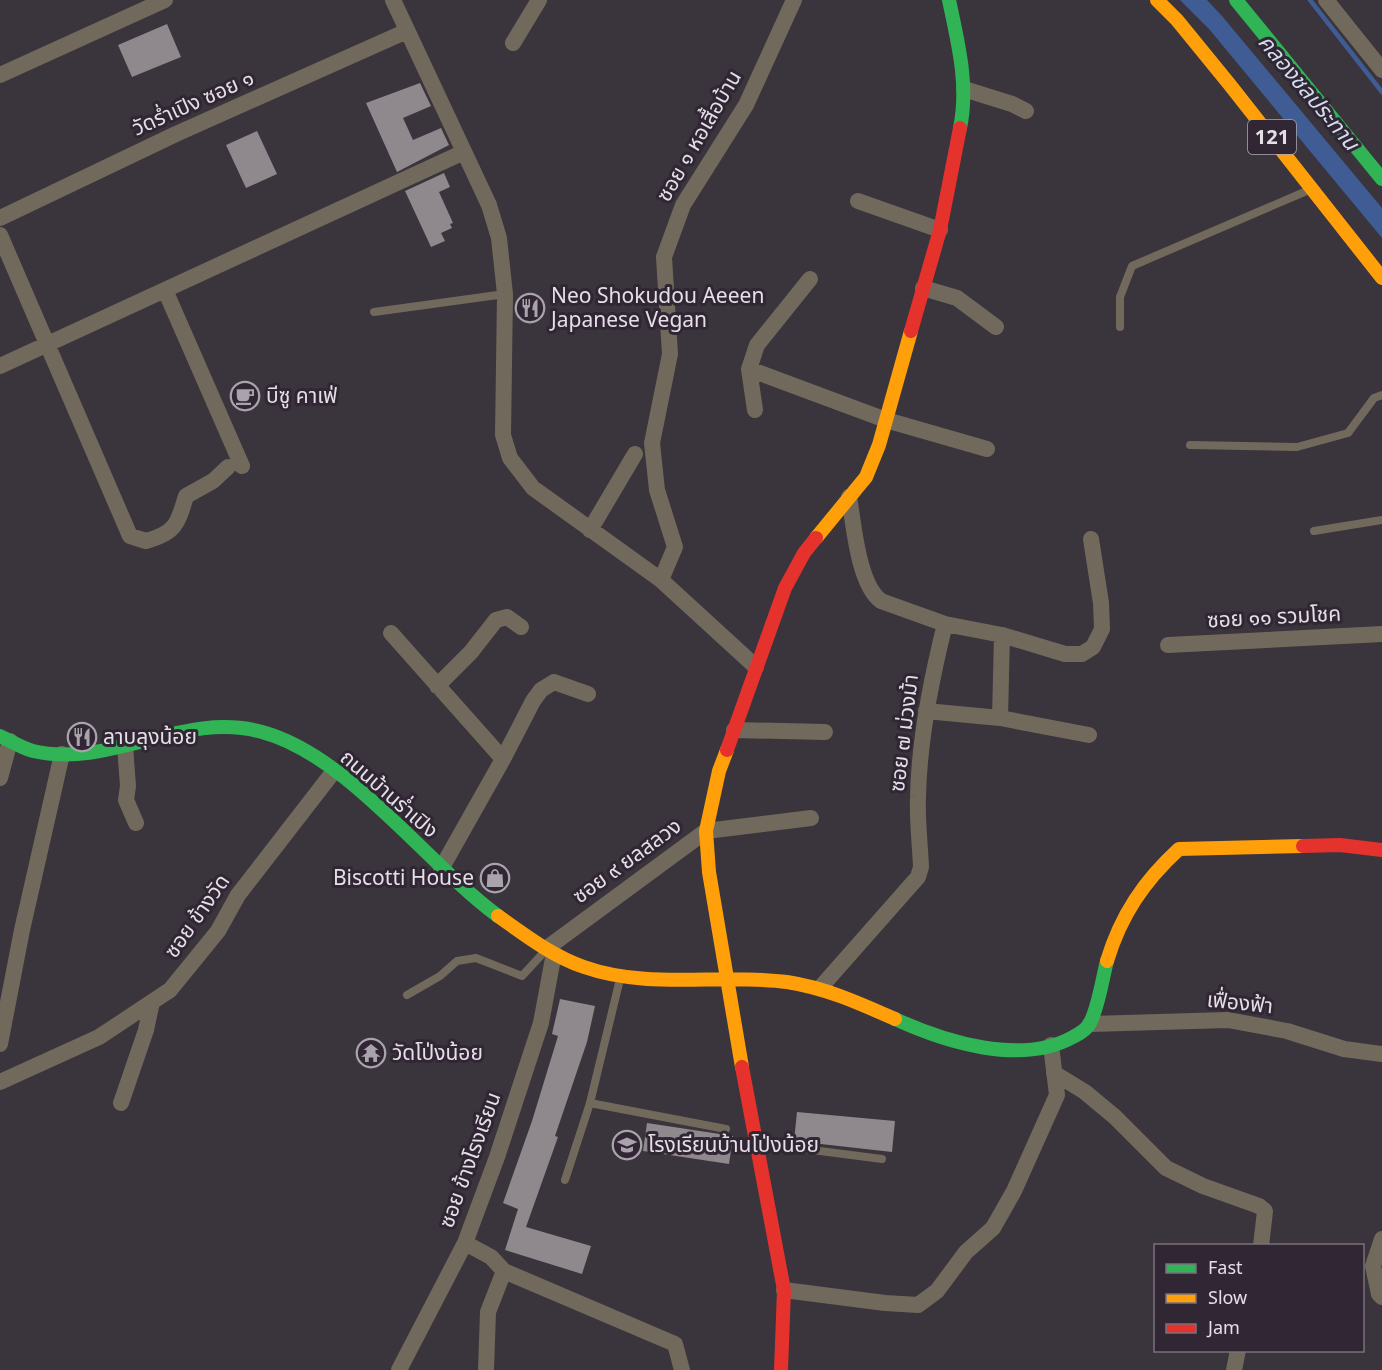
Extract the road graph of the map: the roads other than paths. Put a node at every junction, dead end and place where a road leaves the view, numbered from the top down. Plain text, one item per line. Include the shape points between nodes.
1 (165, 0) edge
2 (393, 0) edge
3 (539, 0) edge
4 (794, 0) edge
5 (949, 0) edge
6 (1157, 0) edge
7 (1236, 0) edge
8 (1326, 0) edge
9 (406, 31) junction
10 (513, 43) dead end
11 (1382, 70) edge
12 (0, 75) edge
13 (964, 89) junction
14 (1026, 111) dead end
15 (464, 152) junction
16 (1382, 179) edge
17 (1312, 189) junction
18 (858, 201) dead end
19 (0, 218) edge
20 (940, 230) junction
21 (0, 236) edge
22 (1382, 278) edge
23 (810, 279) dead end
24 (924, 288) junction
25 (165, 290) junction
26 (505, 294) junction
27 (374, 312) dead end
28 (996, 327) dead end
29 (1120, 327) dead end
30 (46, 345) junction
31 (0, 366) edge
32 (749, 369) junction
33 (1382, 395) edge
34 (755, 410) dead end
35 (886, 420) junction
36 (1190, 445) dead end
37 (987, 449) dead end
38 (635, 453) dead end
39 (849, 497) junction
40 (1382, 520) edge
41 (590, 530) junction
42 (1314, 531) dead end
43 (1091, 539) dead end
44 (661, 580) junction
45 (945, 624) junction
46 (521, 627) dead end
47 (391, 633) dead end
48 (1382, 634) edge
49 (1002, 635) junction
50 (1168, 645) dead end
51 (756, 667) junction
52 (437, 686) junction
53 (588, 694) dead end
54 (926, 711) junction
55 (1000, 718) junction
56 (734, 730) junction
57 (825, 732) dead end
58 (1089, 735) dead end
59 (5, 738) edge
60 (124, 746) junction
61 (62, 754) junction
62 (503, 759) junction
63 (334, 771) junction
64 (0, 778) edge
65 (811, 818) dead end
66 (136, 823) dead end
67 (706, 831) junction
68 (1382, 850) edge
69 (441, 869) junction
70 (551, 951) junction
71 (621, 975) junction
72 (728, 981) junction
73 (820, 988) junction
74 (407, 995) dead end
75 (152, 1002) junction
76 (1090, 1024) junction
77 (0, 1044) edge
78 (1051, 1045) junction
79 (1382, 1054) edge
80 (1054, 1073) junction
81 (0, 1082) edge
82 (121, 1103) dead end
83 (590, 1103) junction
84 (726, 1129) dead end
85 (755, 1142) junction
86 (882, 1159) dead end
87 (565, 1180) dead end
88 (1382, 1239) edge
89 (465, 1243) junction
90 (1261, 1244) edge
91 (504, 1271) junction
92 (784, 1290) junction
93 (1382, 1297) edge
94 (1238, 1352) edge
95 (399, 1370) edge
96 (486, 1370) edge
97 (682, 1370) edge
98 (781, 1370) edge
99 (1234, 1370) edge

1 - 12 street
2 - 9 street
3 - 10 street
4 - 44 street, ซอย ๑ หอเสื้อบ้าน via 746,105 682,205 664,257 670,354 652,443 657,490 675,547
5 - 13 street
6 - 17 street, 121 via 1230,84
7 - 16 street, 121
8 - 11 street
9 - 15 street
9 - 19 street, วัดร่ำเปิง ซอย ๑
13 - 14 street
13 - 20 street via 964,109
15 - 25 street
15 - 26 street via 489,205 499,238
17 - 22 street, 121
17 - 29 lane via 1132,266 1120,297
18 - 20 street
20 - 24 street
21 - 30 street
23 - 32 street via 757,345
24 - 28 street via 957,298
24 - 35 street
25 - 30 street
25 - 30 street via 235,466 186,496 173,529 146,542 130,536
26 - 27 lane
26 - 41 street via 503,435 510,458 533,488
30 - 31 street
32 - 34 street
32 - 35 street
33 - 36 lane via 1374,398 1348,433 1297,447
35 - 37 street
35 - 39 street via 866,477
38 - 41 street
39 - 45 street via 872,594 881,601
39 - 51 street via 804,553 785,588
40 - 42 lane
41 - 44 street
43 - 49 street via 1102,629 1093,647 1082,654 1065,654
44 - 51 street
45 - 49 street
45 - 54 street, ซอย ๗ ม่วงม้า
46 - 52 street via 507,617 496,620
47 - 52 street
48 - 50 street, ซอย ๑๑ รวมโชค
49 - 55 street
51 - 56 street
52 - 62 street
53 - 62 street via 554,682 541,690
54 - 55 street
54 - 73 street, ซอย ๗ ม่วงม้า via 918,798 918,878
55 - 58 street
56 - 57 street
56 - 67 street via 718,771
59 - 61 street, ถนนบ้านร่ำเปิง via 33,751
59 - 64 street
60 - 61 street, ถนนบ้านร่ำเปิง
60 - 63 street, ถนนบ้านร่ำเปิง via 197,727 241,727 267,733
60 - 66 street via 126,800
61 - 77 street
62 - 69 street
63 - 69 street, ถนนบ้านร่ำเปิง via 378,807
63 - 75 street, ซอย ข้างวัด via 238,895 218,931 170,990
65 - 67 street, ซอย ๙ ยลสลวง
67 - 70 street, ซอย ๙ ยลสลวง
67 - 72 street
68 - 76 street via 1341,845 1179,849 1148,879 1125,910 1116,929
69 - 70 street, ถนนบ้านร่ำเปิง
70 - 71 street, ถนนบ้านร่ำเปิง
70 - 74 lane via 522,976 476,958 457,961
70 - 89 street, ซอย ข้างโรงเรียน via 541,1023
71 - 72 street, ถนนบ้านร่ำเปิง
71 - 83 lane
72 - 73 street, ถนนบ้านร่ำเปิง
72 - 85 street
73 - 78 street, ถนนบ้านร่ำเปิง via 913,1027 976,1045 1028,1050
75 - 81 street, ซอย ข้างวัด via 99,1037
75 - 82 street
76 - 78 street, ถนนบ้านร่ำเปิง via 1081,1035
76 - 79 street, เฟื่องฟ้า via 1228,1020 1287,1030 1344,1049
78 - 80 street
80 - 90 street via 1115,1117 1166,1168 1266,1211
80 - 92 street via 1057,1095 1014,1191 993,1228 966,1252 937,1291 918,1305
83 - 84 lane
83 - 87 lane
85 - 86 lane
85 - 92 street
88 - 93 street via 1373,1266
89 - 91 street via 491,1257
89 - 95 street, ซอย ข้างโรงเรียน
91 - 96 street via 488,1312
91 - 97 street via 675,1344
92 - 98 street
94 - 99 street

